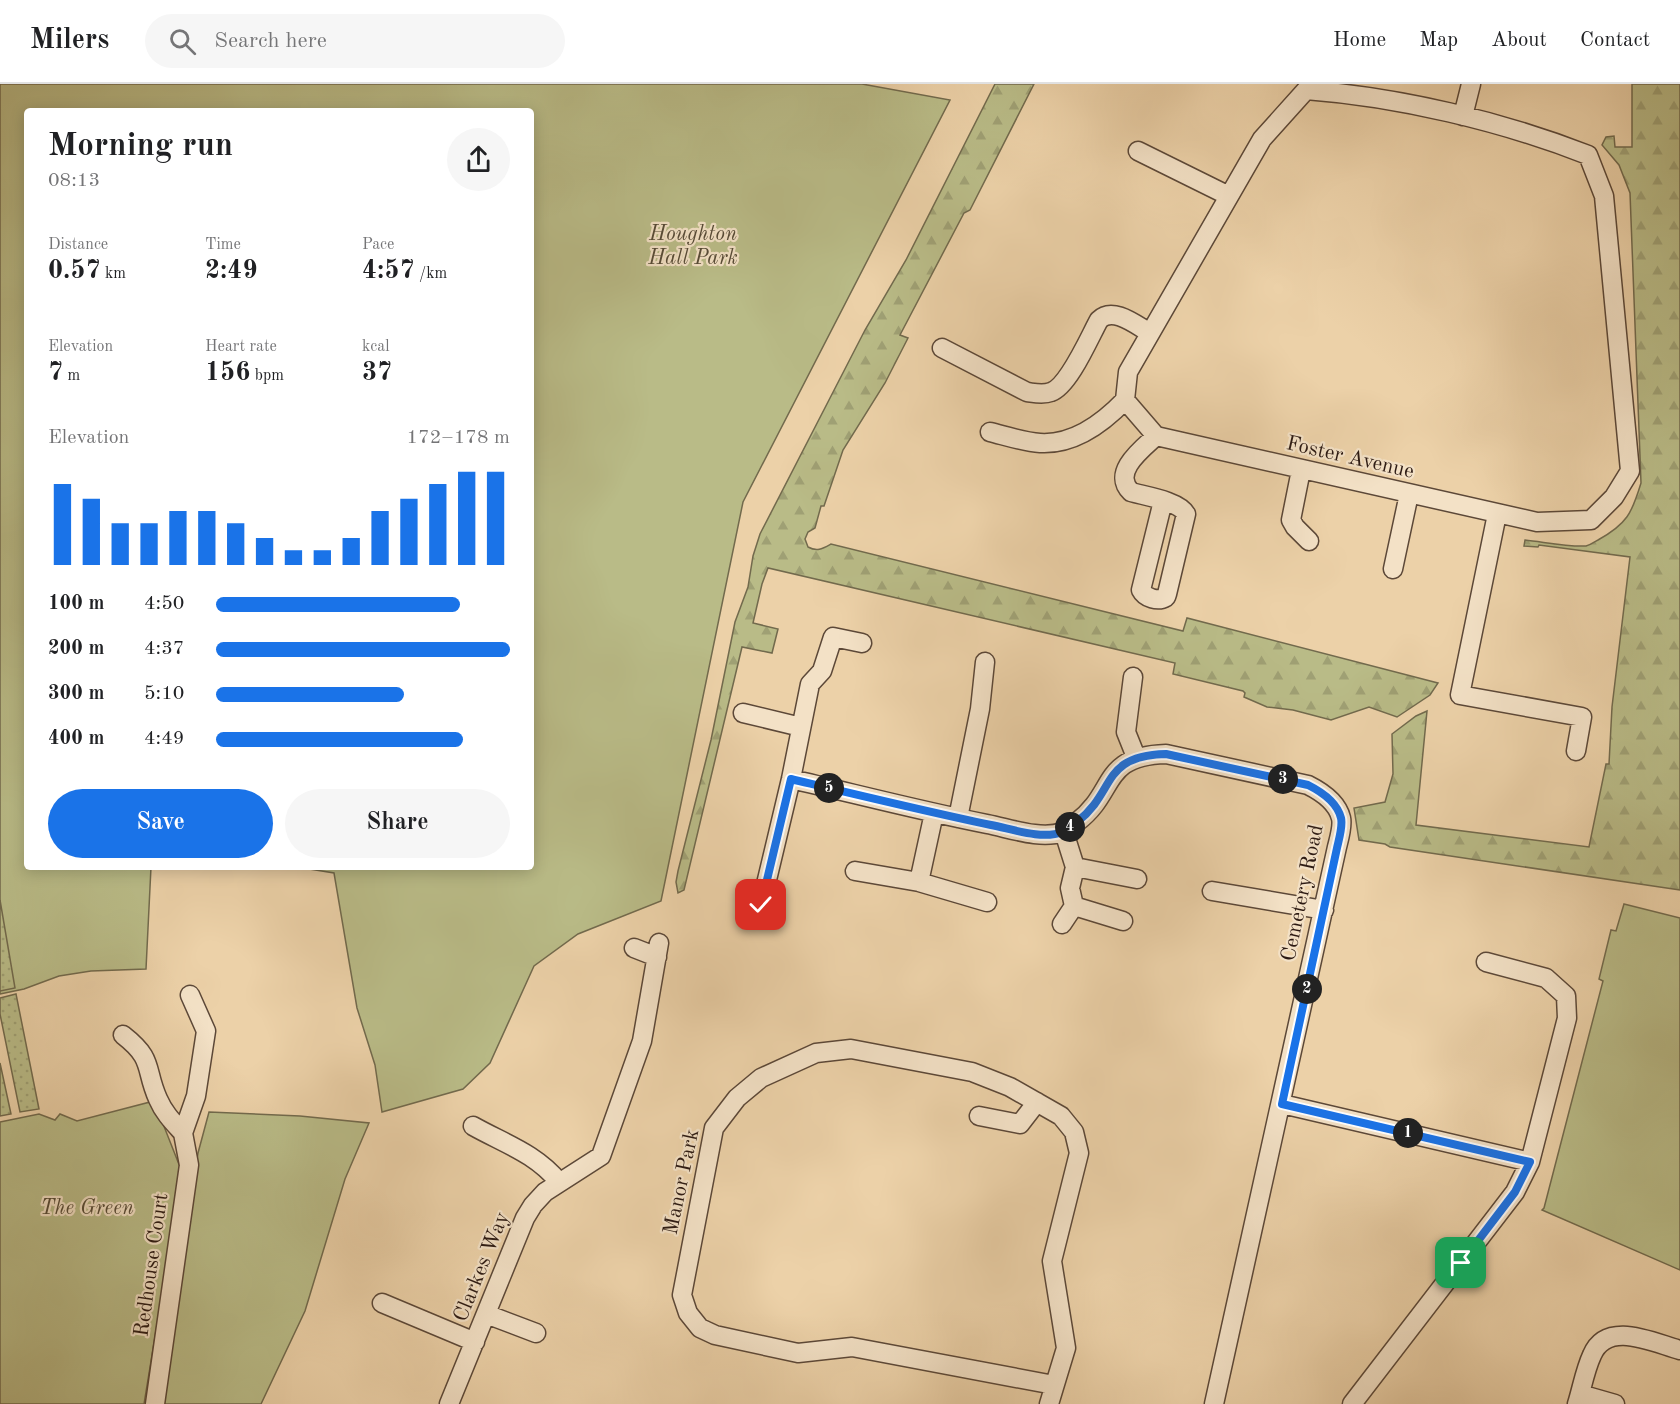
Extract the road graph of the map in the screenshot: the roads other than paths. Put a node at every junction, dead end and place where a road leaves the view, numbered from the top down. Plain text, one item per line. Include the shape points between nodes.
1 (1471, 84) edge
2 (1304, 87) edge
3 (1344, 88) edge
4 (1463, 116) junction
5 (1138, 151) dead end
6 (1229, 196) junction
7 (1150, 333) junction
8 (942, 348) dead end
9 (1125, 400) junction
10 (990, 432) dead end
11 (1156, 436) junction
12 (1301, 470) junction
13 (1409, 494) junction
14 (1163, 501) junction
15 (1497, 514) junction
16 (1309, 541) dead end
17 (1393, 568) dead end
18 (862, 643) dead end
19 (985, 662) dead end
20 (1133, 677) dead end
21 (743, 713) dead end
22 (801, 727) junction
23 (1576, 751) dead end
24 (1136, 757) junction
25 (791, 779) junction
26 (934, 813) junction
27 (958, 818) junction
28 (1064, 832) junction
29 (1076, 867) junction
30 (855, 870) dead end
31 (1137, 879) dead end
32 (919, 882) junction
33 (1212, 891) dead end
34 (987, 902) dead end
35 (761, 905) dead end
36 (1074, 906) junction
37 (1324, 910) junction
38 (1123, 921) dead end
39 (1062, 924) dead end
40 (634, 948) dead end
41 (1486, 962) dead end
42 (190, 995) dead end
43 (123, 1035) dead end
44 (1037, 1102) junction
45 (1282, 1104) junction
46 (979, 1116) dead end
47 (473, 1126) dead end
48 (183, 1133) junction
49 (1530, 1162) junction
50 (559, 1182) junction
51 (382, 1303) dead end
52 (486, 1314) junction
53 (536, 1333) dead end
54 (475, 1342) junction
55 (1680, 1350) edge
56 (1054, 1385) junction
57 (1579, 1399) edge
58 (155, 1404) edge
59 (449, 1404) edge
60 (1050, 1404) edge
61 (1214, 1404) edge
62 (1352, 1404) edge
63 (1615, 1404) edge

1 - 4 street
2 - 3 street, Foster Avenue
2 - 6 street, Foster Avenue via 1262,139
3 - 4 street, Foster Avenue
4 - 15 street, Foster Avenue via 1588,155 1604,196 1629,459 1630,471 1614,497 1591,520 1537,522
5 - 6 street
6 - 7 street, Foster Avenue
7 - 8 street via 1112,314 1104,314 1062,385 1042,394 1027,392
7 - 9 street, Foster Avenue via 1128,372
9 - 10 street via 1093,428 1054,443
9 - 11 street
11 - 12 street, Foster Avenue
11 - 14 street via 1133,457 1124,480 1131,492
12 - 13 street, Foster Avenue
12 - 16 street via 1291,520
13 - 15 street, Foster Avenue
13 - 17 street
14 - 14 street via 1180,507 1186,514 1167,594 1158,600 1141,590
15 - 23 street via 1460,696 1581,717
18 - 22 street via 833,637 822,671 810,684
19 - 27 street via 980,709
20 - 24 street via 1126,732
21 - 22 street
22 - 25 street
24 - 28 street via 1118,769 1094,806
24 - 37 street, Cemetery Road via 1166,754 1321,791 1342,819
25 - 26 street
25 - 35 street
26 - 27 street
26 - 32 street
27 - 28 street via 1034,833
28 - 29 street
29 - 31 street
29 - 36 street via 1070,888
30 - 32 street
32 - 34 street
33 - 37 street
36 - 38 street
36 - 39 street
37 - 45 street, Cemetery Road
40 - 50 street, Clarkes Way via 658,950 642,1041 601,1156
41 - 49 street via 1546,978 1566,996 1567,1018
42 - 48 street via 206,1031 192,1110
43 - 48 street via 147,1059 158,1098 167,1116
44 - 46 street via 1020,1124
44 - 56 street, Manor Park via 1061,1116 1074,1132 1079,1153 1052,1261 1066,1348
44 - 56 street, Manor Park via 972,1072 851,1049 816,1053 761,1078 737,1098 714,1128 682,1295 688,1313 700,1328 715,1335 798,1353 852,1347
45 - 49 street
45 - 61 street, Cemetery Road
47 - 50 street via 545,1166
48 - 58 street, Redhouse Court via 189,1165
49 - 62 street via 1515,1192
50 - 52 street, Clarkes Way via 544,1191 525,1218
51 - 54 street
52 - 53 street
52 - 54 street, Clarkes Way
54 - 59 street, Clarkes Way
55 - 57 street via 1614,1335 1597,1346 1592,1355
56 - 60 street
57 - 63 street

